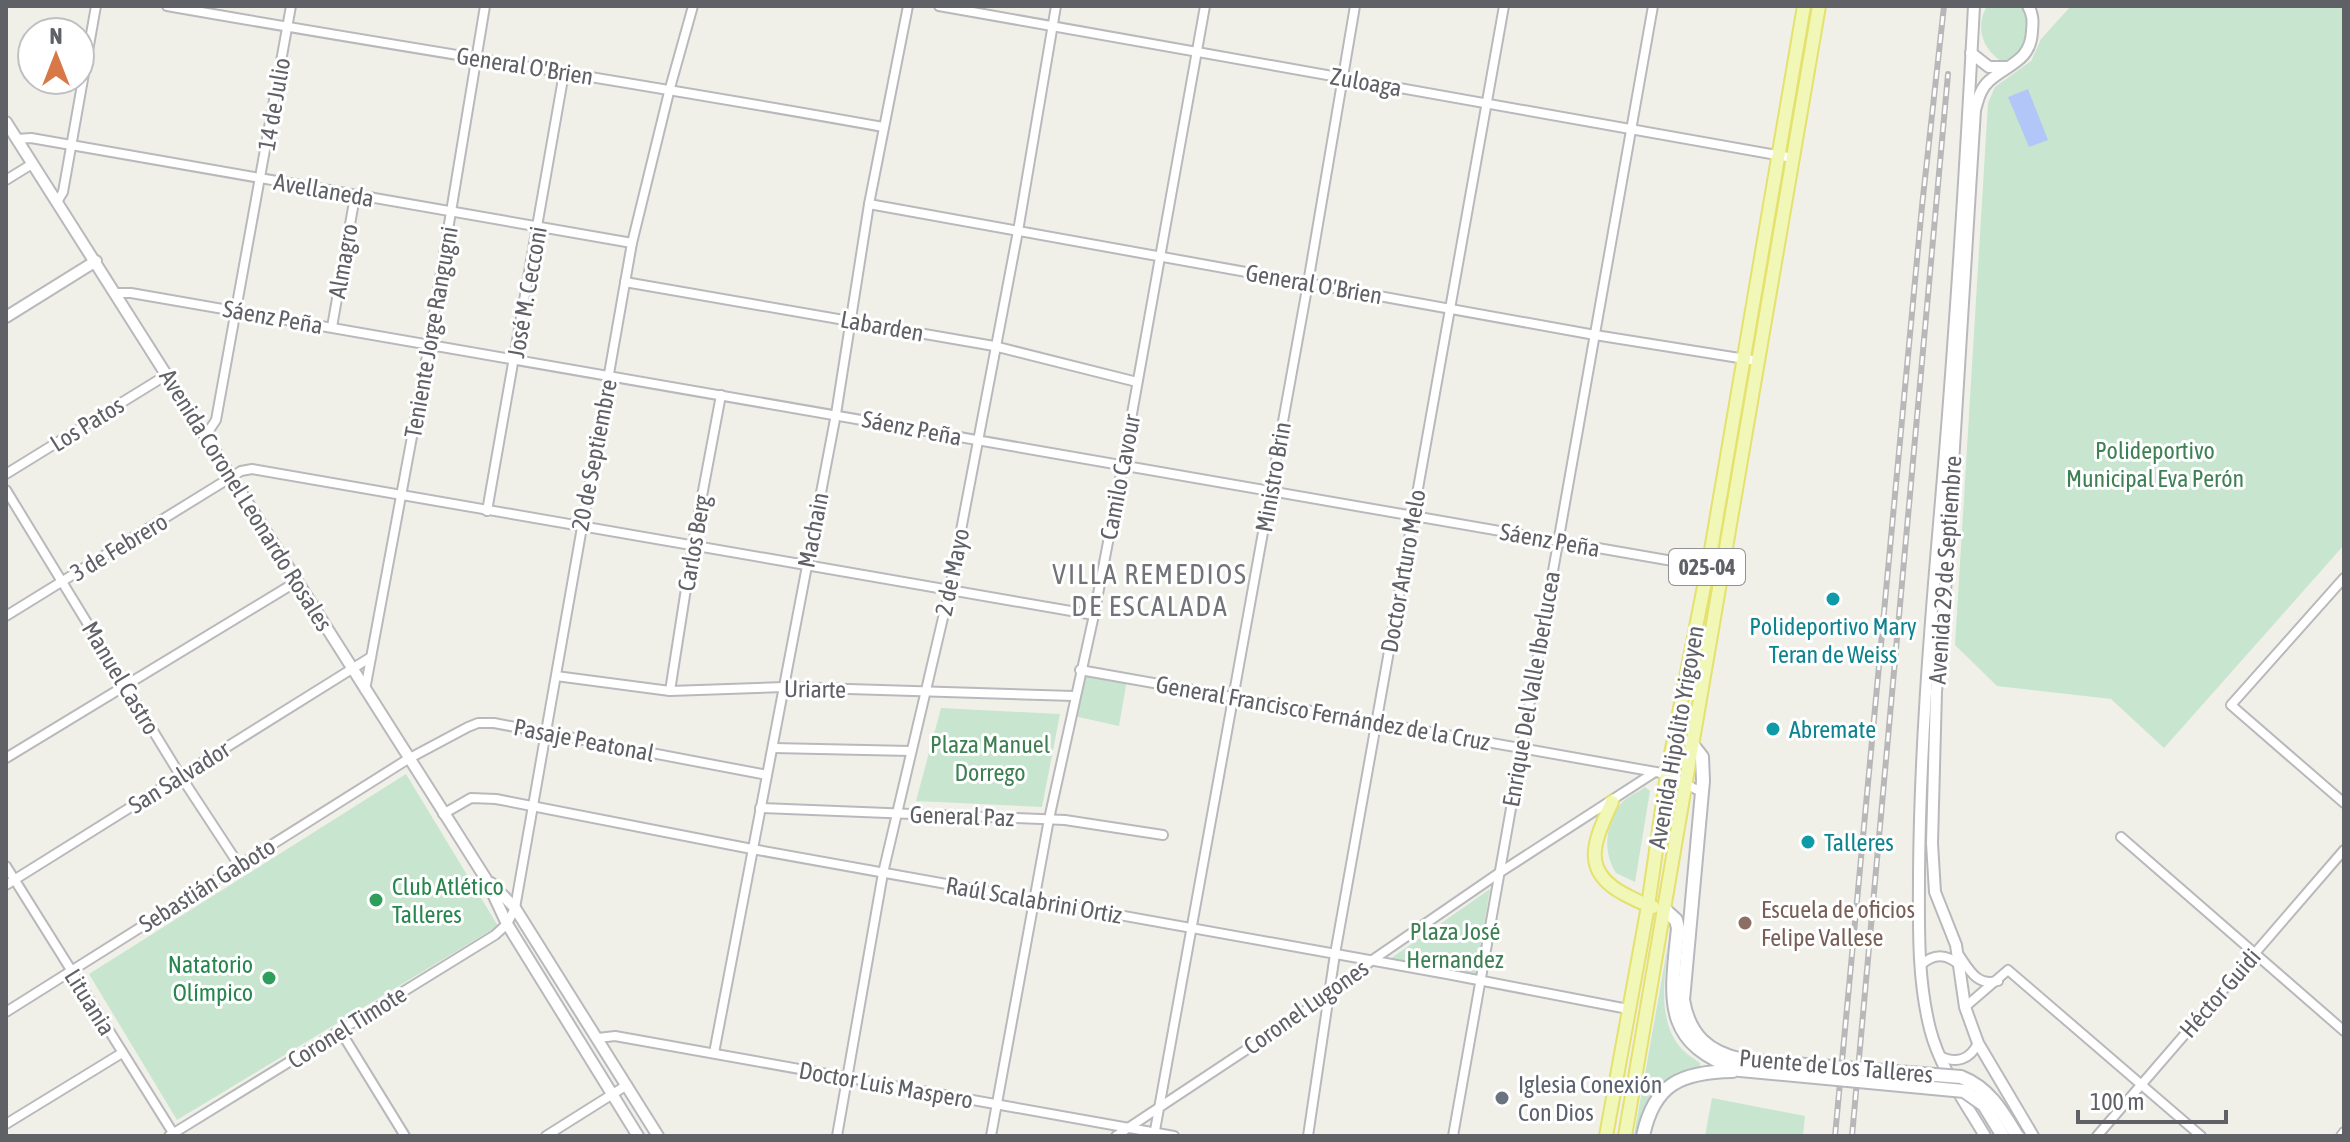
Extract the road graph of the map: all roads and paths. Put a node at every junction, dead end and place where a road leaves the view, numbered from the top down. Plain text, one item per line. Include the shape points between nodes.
1 (96, 6) edge
2 (167, 6) edge
3 (291, 6) edge
4 (485, 6) edge
5 (693, 6) edge
6 (908, 6) edge
7 (939, 6) edge
8 (1056, 6) edge
9 (1205, 6) edge
10 (1355, 6) edge
11 (1504, 6) edge
12 (1653, 6) edge
13 (1804, 6) edge
14 (1819, 6) edge
15 (1974, 6) edge
16 (2028, 6) edge
17 (1052, 25) junction
18 (287, 27) junction
19 (1197, 52) junction
20 (1971, 53) junction
21 (475, 59) junction
22 (2012, 66) junction
23 (564, 73) junction
24 (1342, 78) junction
25 (670, 88) junction
26 (1487, 103) junction
27 (6, 122) edge
28 (883, 127) junction
29 (1631, 130) junction
30 (17, 139) junction
31 (72, 146) junction
32 (1778, 156) junction
33 (1793, 158) junction
34 (32, 164) junction
35 (261, 179) junction
36 (6, 180) edge
37 (355, 196) junction
38 (57, 202) junction
39 (869, 204) junction
40 (452, 213) junction
41 (538, 227) junction
42 (1018, 231) junction
43 (632, 243) junction
44 (1160, 257) junction
45 (96, 261) junction
46 (625, 282) junction
47 (1308, 283) junction
48 (116, 293) junction
49 (1450, 308) junction
50 (236, 311) junction
51 (6, 317) edge
52 (852, 321) junction
53 (332, 327) junction
54 (1595, 335) junction
55 (429, 345) junction
56 (994, 346) junction
57 (515, 359) junction
58 (1743, 359) junction
59 (1758, 361) junction
60 (168, 374) junction
61 (609, 375) junction
62 (1137, 382) junction
63 (721, 395) junction
64 (836, 414) junction
65 (206, 435) junction
66 (977, 440) junction
67 (1123, 464) junction
68 (6, 474) edge
69 (232, 478) junction
70 (6, 490) edge
71 (1269, 492) junction
72 (401, 495) junction
73 (487, 511) junction
74 (1413, 517) junction
75 (581, 525) junction
76 (1558, 541) junction
77 (693, 544) junction
78 (807, 564) junction
79 (1707, 567) junction
80 (2344, 578) edge
81 (63, 581) junction
82 (296, 582) junction
83 (950, 588) junction
84 (1094, 615) junction
85 (6, 616) edge
86 (371, 656) junction
87 (352, 670) junction
88 (1080, 670) junction
89 (556, 676) junction
90 (125, 686) junction
91 (784, 687) junction
92 (365, 690) junction
93 (670, 691) junction
94 (925, 692) junction
95 (1074, 696) junction
96 (1233, 697) junction
97 (1375, 722) junction
98 (546, 732) junction
99 (1691, 743) junction
100 (773, 748) junction
101 (1520, 748) junction
102 (911, 751) junction
103 (6, 758) edge
104 (408, 759) junction
105 (1661, 773) junction
106 (180, 775) junction
107 (767, 775) junction
108 (1684, 783) junction
109 (1703, 793) junction
110 (1612, 802) junction
111 (2344, 803) edge
112 (533, 805) junction
113 (760, 808) junction
114 (443, 814) junction
115 (896, 814) junction
116 (1049, 819) junction
117 (1163, 835) dead end
118 (2121, 837) dead end
119 (752, 849) junction
120 (2344, 850) edge
121 (239, 865) junction
122 (6, 866) edge
123 (883, 873) junction
124 (1499, 873) junction
125 (486, 879) junction
126 (10, 883) edge
127 (1610, 886) junction
128 (1034, 900) junction
129 (1648, 906) junction
130 (515, 908) junction
131 (1664, 909) junction
132 (1645, 920) junction
133 (507, 924) junction
134 (1191, 929) junction
135 (1683, 929) junction
136 (2255, 953) junction
137 (1335, 954) junction
138 (1371, 961) junction
139 (1960, 961) junction
140 (1919, 966) junction
141 (70, 971) junction
142 (1481, 980) junction
143 (1999, 981) junction
144 (1329, 995) junction
145 (1965, 1007) junction
146 (1628, 1009) junction
147 (6, 1012) edge
148 (2344, 1031) edge
149 (341, 1032) junction
150 (598, 1038) junction
151 (1978, 1043) junction
152 (122, 1053) junction
153 (714, 1053) junction
154 (1940, 1056) junction
155 (1740, 1070) junction
156 (847, 1079) junction
157 (627, 1085) junction
158 (2140, 1085) junction
159 (613, 1094) junction
160 (997, 1105) junction
161 (1159, 1107) junction
162 (6, 1124) edge
163 (1127, 1128) junction
164 (1154, 1134) edge
165 (172, 1135) edge
166 (405, 1136) edge
167 (546, 1136) edge
168 (638, 1136) edge
169 (658, 1136) edge
170 (837, 1136) edge
171 (991, 1136) edge
172 (1116, 1136) edge
173 (1174, 1136) edge
174 (1308, 1136) edge
175 (1453, 1136) edge
176 (1606, 1136) edge
177 (1625, 1136) edge
178 (1643, 1136) edge
179 (1985, 1136) edge
180 (2003, 1136) edge
181 (2017, 1136) edge
182 (2033, 1136) edge
183 (2097, 1136) edge
184 (2201, 1136) edge

1 - 31 street
2 - 18 street, General O'Brien
3 - 18 street, 14 de Julio
4 - 21 street, Teniente Jorge Rangugni
5 - 25 street, 20 de Septiembre
6 - 28 street, Machain
7 - 17 street, Zuloaga
8 - 17 street, 2 de Mayo
9 - 19 street, Camilo Cavour
10 - 24 street, Ministro Brin
11 - 26 street, Doctor Arturo Melo
12 - 29 street, Enrique Del Valle Iberlucea
13 - 32 main road, Avenida Hipólito Yrigoyen / 025-04
14 - 33 main road, Avenida Hipólito Yrigoyen / 025-04
15 - 20 street, Avenida 29 de Septiembre
16 - 22 street, Avenida 29 de Septiembre via 2033,15 2030,48
17 - 19 street, Zuloaga
17 - 42 street, 2 de Mayo
18 - 21 street, General O'Brien
18 - 35 street, 14 de Julio
19 - 24 street, Zuloaga
19 - 44 street, Camilo Cavour
20 - 22 street via 1989,67
20 - 140 street, Avenida 29 de Septiembre via 1924,696
21 - 23 street, General O'Brien
21 - 40 street, Teniente Jorge Rangugni
22 - 139 street, Avenida 29 de Septiembre via 1989,81 1975,110 1936,692 1933,876
23 - 25 street, General O'Brien
23 - 41 street, José M. Cecconi
24 - 26 street, Zuloaga
24 - 47 street, Ministro Brin
25 - 28 street, General O'Brien
25 - 43 street, 20 de Septiembre
26 - 29 street, Zuloaga
26 - 49 street, Doctor Arturo Melo
27 - 30 street, Avenida Coronel Leonardo Rosales
28 - 39 street, Machain
29 - 32 street, Zuloaga
29 - 54 street, Enrique Del Valle Iberlucea
30 - 31 street, Avellaneda
30 - 34 street, Avenida Coronel Leonardo Rosales
31 - 35 street, Avellaneda
31 - 38 street
32 - 33 street, Zuloaga
32 - 58 main road, Avenida Hipólito Yrigoyen / 025-04
33 - 59 main road, Avenida Hipólito Yrigoyen / 025-04
34 - 36 street
34 - 38 street, Avenida Coronel Leonardo Rosales
35 - 37 street, Avellaneda
35 - 50 street, 14 de Julio
37 - 40 street, Avellaneda
37 - 53 street, Almagro
38 - 45 street, Avenida Coronel Leonardo Rosales
39 - 42 street, General O'Brien
39 - 52 street, Machain
40 - 41 street, Avellaneda
40 - 55 street, Teniente Jorge Rangugni
41 - 43 street, Avellaneda
41 - 57 street, José M. Cecconi
42 - 44 street, General O'Brien
42 - 56 street, 2 de Mayo
43 - 46 street, 20 de Septiembre
44 - 47 street, General O'Brien
44 - 62 street, Camilo Cavour
45 - 48 street, Avenida Coronel Leonardo Rosales
45 - 51 street
46 - 52 street, Labarden
46 - 61 street, 20 de Septiembre
47 - 49 street, General O'Brien
47 - 71 street, Ministro Brin
48 - 50 street, Sáenz Peña
48 - 60 street, Avenida Coronel Leonardo Rosales
49 - 54 street, General O'Brien
49 - 74 street, Doctor Arturo Melo
50 - 53 street, Sáenz Peña
50 - 65 street, 14 de Julio via 216,420
52 - 56 street, Labarden
52 - 64 street, Machain
53 - 55 street, Sáenz Peña
54 - 58 street, General O'Brien
54 - 76 street, Enrique Del Valle Iberlucea
55 - 57 street, Sáenz Peña
55 - 72 street, Teniente Jorge Rangugni
56 - 62 street, Labarden
56 - 66 street, 2 de Mayo
57 - 61 street, Sáenz Peña
57 - 73 street, José M. Cecconi
58 - 59 street, General O'Brien
58 - 79 main road, Avenida Hipólito Yrigoyen / 025-04
59 - 99 main road, Avenida Hipólito Yrigoyen / 025-04
60 - 65 street, Avenida Coronel Leonardo Rosales
60 - 68 street, Los Patos
61 - 63 street, Sáenz Peña
61 - 75 street, 20 de Septiembre
62 - 67 street, Camilo Cavour
63 - 64 street, Sáenz Peña
63 - 77 street, Carlos Berg
64 - 66 street, Sáenz Peña
64 - 78 street, Machain
65 - 69 street, Avenida Coronel Leonardo Rosales
66 - 67 street, Sáenz Peña
66 - 83 street, 2 de Mayo
67 - 71 street, Sáenz Peña
67 - 84 street, Camilo Cavour
69 - 72 street via 252,469
69 - 81 street, 3 de Febrero
69 - 82 street, Avenida Coronel Leonardo Rosales
70 - 81 street, Manuel Castro
71 - 74 street, Sáenz Peña
71 - 96 street, Ministro Brin
72 - 73 street
72 - 86 street, Teniente Jorge Rangugni
73 - 75 street
74 - 76 street, Sáenz Peña
74 - 97 street, Doctor Arturo Melo
75 - 77 street
75 - 89 street, 20 de Septiembre
76 - 79 street, Sáenz Peña
76 - 101 street, Enrique Del Valle Iberlucea
77 - 78 street
77 - 93 street, Carlos Berg
78 - 83 street
78 - 91 street, Machain
79 - 105 main road, Avenida Hipólito Yrigoyen / 025-04
80 - 111 street via 2231,705
81 - 85 street, 3 de Febrero
81 - 90 street, Manuel Castro
82 - 87 street, Avenida Coronel Leonardo Rosales
82 - 90 street
83 - 84 street
83 - 94 street, 2 de Mayo
84 - 88 street, Camilo Cavour
86 - 87 street
86 - 92 street, Teniente Jorge Rangugni
87 - 92 street, Avenida Coronel Leonardo Rosales
87 - 106 street, San Salvador
88 - 95 street, Camilo Cavour
88 - 96 street, General Francisco Fernández de la Cruz
89 - 93 street, Uriarte
89 - 98 street, 20 de Septiembre
90 - 103 street
90 - 106 street, Manuel Castro
91 - 93 street, Uriarte
91 - 94 street, Uriarte
91 - 100 street, Machain
92 - 104 street, Avenida Coronel Leonardo Rosales
94 - 95 street, Uriarte
94 - 102 street, 2 de Mayo
95 - 116 street, Camilo Cavour
96 - 97 street, General Francisco Fernández de la Cruz
96 - 134 street, Ministro Brin
97 - 101 street, General Francisco Fernández de la Cruz
97 - 137 street, Doctor Arturo Melo
98 - 104 street, Pasaje Peatonal via 478,723
98 - 107 street, Pasaje Peatonal
98 - 112 street, 20 de Septiembre
99 - 108 main road, Avenida Hipólito Yrigoyen / 025-04
99 - 109 main road, Puente de Los Talleres via 1702,757
100 - 102 street
100 - 107 street, Machain
101 - 105 street, General Francisco Fernández de la Cruz
101 - 124 street, Enrique Del Valle Iberlucea
102 - 115 street, 2 de Mayo
104 - 114 street, Avenida Coronel Leonardo Rosales
104 - 121 street, Sebastián Gaboto
105 - 108 street, General Francisco Fernández de la Cruz
105 - 110 street, Coronel Lugones
105 - 129 main road, Avenida Hipólito Yrigoyen / 025-04
106 - 121 street, Manuel Castro
106 - 126 street, San Salvador
107 - 113 street, Machain
108 - 109 street, General Francisco Fernández de la Cruz
108 - 131 main road, Avenida Hipólito Yrigoyen / 025-04
109 - 135 main road, Puente de Los Talleres
110 - 124 street, Coronel Lugones
110 - 127 main road via 1593,855
112 - 114 street, Raúl Scalabrini Ortiz via 471,798
112 - 119 street, Raúl Scalabrini Ortiz
112 - 130 street, 20 de Septiembre
113 - 115 street, General Paz
113 - 119 street, Machain
114 - 125 street, Avenida Coronel Leonardo Rosales
115 - 116 street, General Paz
115 - 123 street, 2 de Mayo
116 - 117 street, General Paz
116 - 128 street, Camilo Cavour
118 - 136 street
119 - 123 street, Raúl Scalabrini Ortiz
119 - 153 street, Machain
120 - 136 street, Héctor Guidi
121 - 141 street, Sebastián Gaboto
122 - 126 street, Lituania
123 - 128 street, Raúl Scalabrini Ortiz
123 - 156 street, 2 de Mayo
124 - 138 street, Coronel Lugones
124 - 142 street, Enrique Del Valle Iberlucea
125 - 130 street, Avenida Coronel Leonardo Rosales
125 - 133 street, Avenida Coronel Leonardo Rosales
126 - 141 street, Lituania
127 - 129 main road
127 - 132 main road
128 - 134 street, Raúl Scalabrini Ortiz
128 - 160 street, Camilo Cavour
129 - 131 main road
129 - 132 main road, Avenida Hipólito Yrigoyen / 025-04
130 - 133 street, Coronel Timote
130 - 150 street, Avenida Coronel Leonardo Rosales
131 - 135 main road
131 - 177 main road, Avenida Hipólito Yrigoyen / 025-04
132 - 146 main road, Avenida Hipólito Yrigoyen / 025-04
133 - 149 street, Coronel Timote
133 - 159 street, Avenida Coronel Leonardo Rosales
134 - 137 street, Raúl Scalabrini Ortiz
134 - 161 street, Ministro Brin
135 - 155 main road, Puente de Los Talleres via 1672,983 1674,1014 1708,1058
135 - 181 main road, Puente de Los Talleres, bridge via 1685,1016 1703,1044 1743,1060 1961,1077 1990,1096
136 - 148 street
136 - 158 street, Héctor Guidi
137 - 138 street, Raúl Scalabrini Ortiz
137 - 144 street, Doctor Arturo Melo
138 - 142 street, Raúl Scalabrini Ortiz
138 - 144 street, Coronel Lugones
139 - 140 street via 1944,956
139 - 143 street via 1979,981
139 - 145 street, Avenida 29 de Septiembre
140 - 154 street, Avenida 29 de Septiembre
141 - 147 street, Sebastián Gaboto
141 - 152 street, Lituania
142 - 146 street, Raúl Scalabrini Ortiz
142 - 175 street, Enrique Del Valle Iberlucea
143 - 145 street
143 - 158 street via 2008,970
144 - 161 street, Coronel Lugones
144 - 174 street, Doctor Arturo Melo
145 - 151 street, Avenida 29 de Septiembre
146 - 176 main road, Avenida Hipólito Yrigoyen / 025-04
149 - 165 street, Coronel Timote
149 - 166 street
150 - 153 street, Doctor Luis Maspero via 615,1036
150 - 157 street, Avenida Coronel Leonardo Rosales
151 - 154 street via 1966,1058 1952,1061
151 - 182 street, Avenida 29 de Septiembre
152 - 162 street
152 - 165 street, Lituania
153 - 156 street, Doctor Luis Maspero
154 - 179 street, Avenida 29 de Septiembre
155 - 178 main road, Puente de Los Talleres via 1706,1072 1673,1084 1656,1098
155 - 180 main road, Puente de Los Talleres, bridge via 1964,1091 1984,1105
156 - 160 street, Doctor Luis Maspero
156 - 170 street, 2 de Mayo
157 - 159 street
157 - 169 street, Avenida Coronel Leonardo Rosales
158 - 183 street, Héctor Guidi
158 - 184 street
159 - 167 street
159 - 168 street, Avenida Coronel Leonardo Rosales
160 - 163 street, Doctor Luis Maspero
160 - 171 street, Camilo Cavour
161 - 163 street, Coronel Lugones
161 - 164 street, Ministro Brin
163 - 164 street, Doctor Luis Maspero
163 - 172 street, Coronel Lugones
164 - 173 street, Doctor Luis Maspero

